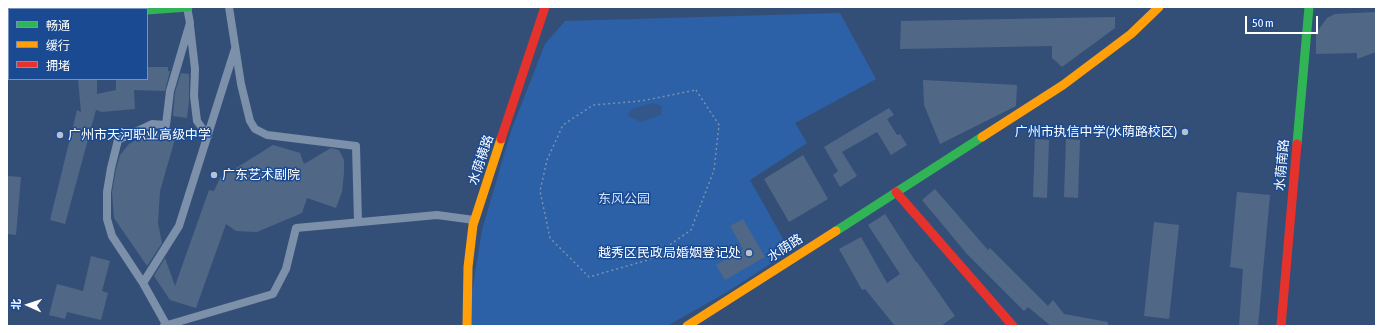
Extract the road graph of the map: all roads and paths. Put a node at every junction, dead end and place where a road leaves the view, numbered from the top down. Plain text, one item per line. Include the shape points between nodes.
1 (187, 7) edge
2 (229, 7) edge
3 (545, 7) edge
4 (1159, 7) edge
5 (1309, 7) edge
6 (153, 9) edge
7 (190, 23) junction
8 (236, 47) junction
9 (208, 136) junction
10 (540, 191) joint
11 (896, 192) junction
12 (474, 220) junction
13 (358, 222) junction
14 (142, 283) junction
15 (186, 323) edge
16 (166, 326) edge
17 (467, 326) edge
18 (687, 326) edge
19 (1012, 326) edge
20 (1281, 326) edge

1 - 6 main road
1 - 7 street
2 - 8 street
3 - 12 main road, 水荫横路
4 - 11 main road, 水荫路 via 1131,34 1063,85
5 - 20 main road, 水荫南路
7 - 9 street via 197,120
7 - 14 street via 170,91 166,125 152,124 118,140 111,168 107,192 107,219 112,236
8 - 9 street
8 - 13 street via 241,84 250,121 255,129 273,136 356,146
9 - 14 street via 179,226
10 - 10 path via 550,238 589,276 648,260 691,230 714,170 719,125 696,90 641,101 593,105 563,125 547,160
11 - 18 main road, 水荫路
11 - 19 main road
12 - 13 street via 437,215
12 - 17 main road, 水荫横路 via 469,252
13 - 15 street via 296,228 286,269 273,294
14 - 16 street
15 - 16 street

